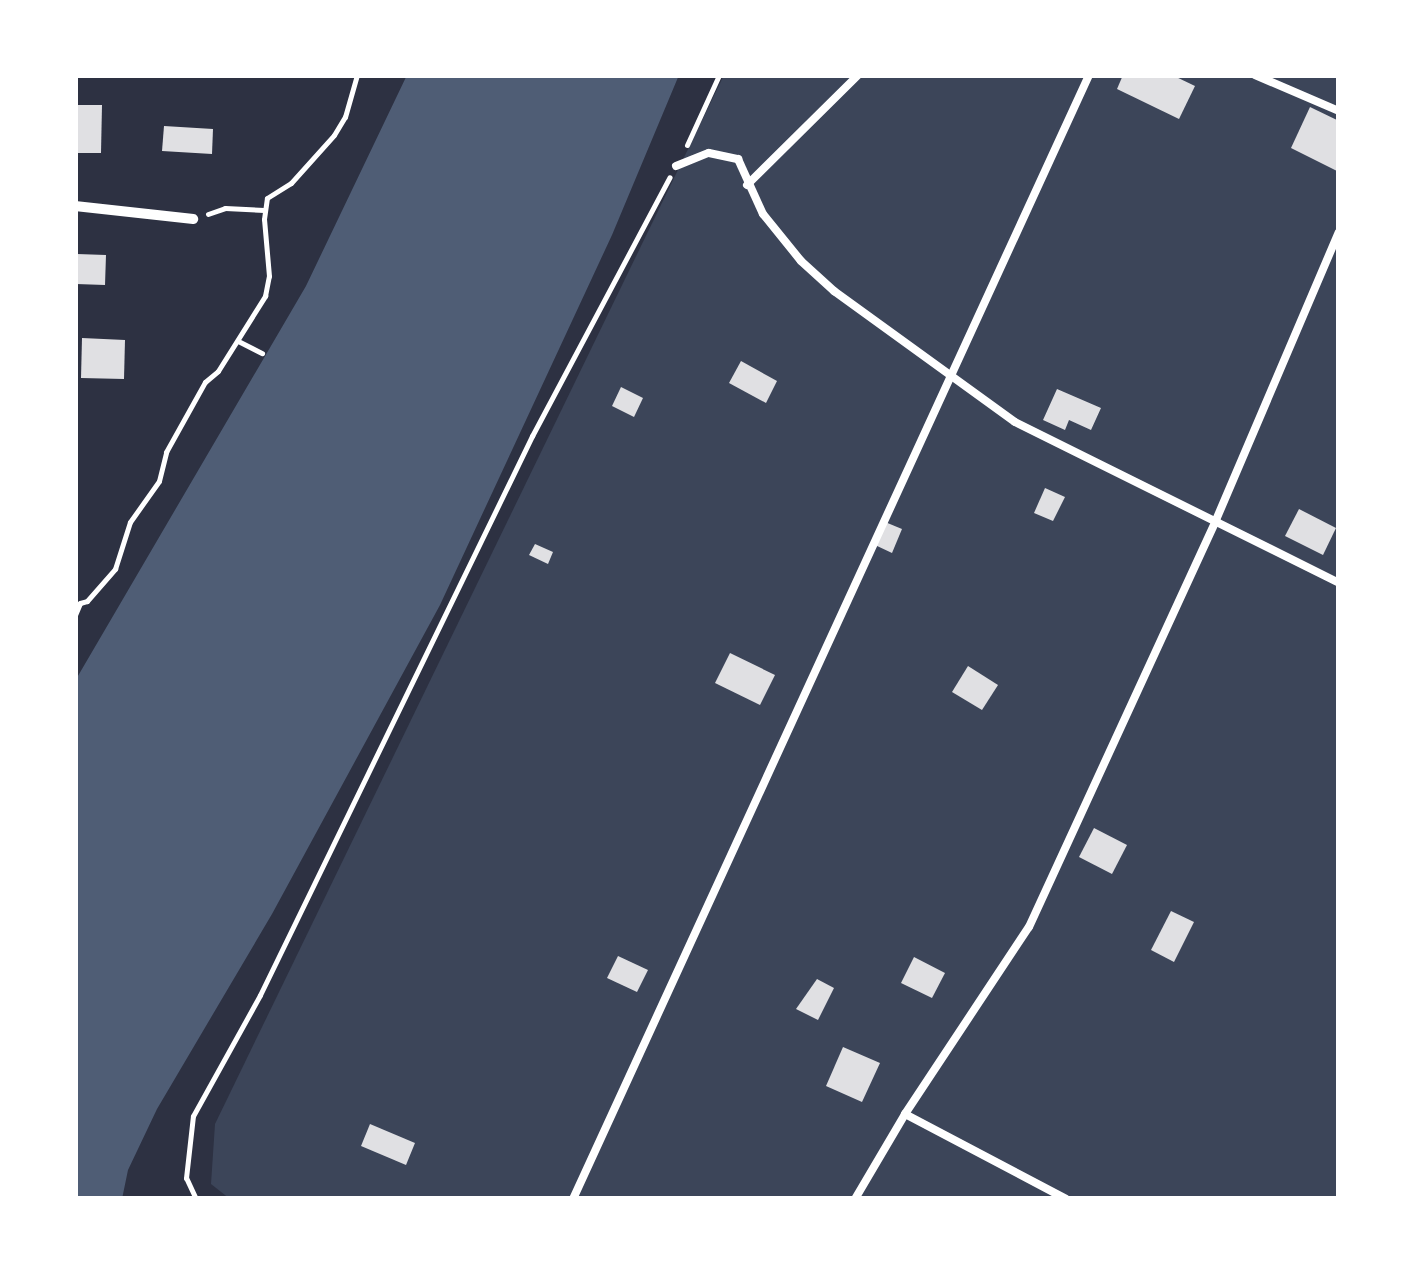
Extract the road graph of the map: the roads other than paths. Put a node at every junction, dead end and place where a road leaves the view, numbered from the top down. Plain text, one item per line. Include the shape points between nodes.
1 (858, 75) edge
2 (1089, 75) edge
3 (1255, 75) edge
4 (1339, 111) edge
5 (676, 166) road end
6 (747, 185) junction
7 (75, 206) edge
8 (193, 220) road end
9 (1339, 232) edge
10 (950, 376) junction
11 (1216, 520) junction
12 (1339, 582) edge
13 (906, 1114) junction
14 (573, 1199) edge
15 (856, 1199) edge
16 (1066, 1199) edge

1 - 6 lane
2 - 10 lane
3 - 4 lane
5 - 6 lane via 709,153 738,159
6 - 10 lane via 782,238 834,292
7 - 8 street
9 - 11 lane
10 - 11 lane via 1015,422
10 - 14 lane
11 - 12 lane
11 - 13 lane via 1030,927
13 - 15 lane
13 - 16 lane

